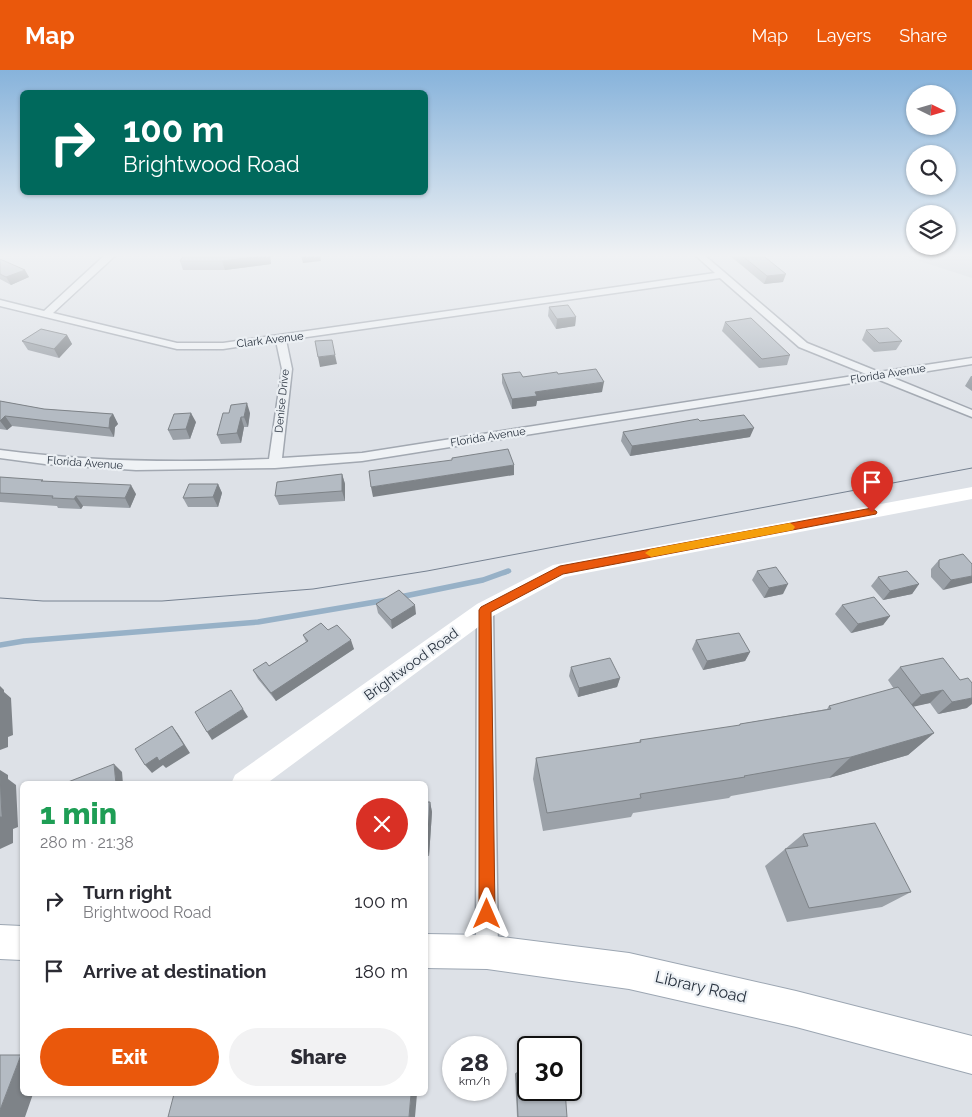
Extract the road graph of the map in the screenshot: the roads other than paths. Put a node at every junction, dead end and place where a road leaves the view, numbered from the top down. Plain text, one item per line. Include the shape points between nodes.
1 (0, 303) edge
2 (58, 303) edge
3 (529, 303) edge
4 (754, 303) edge
5 (45, 315) junction
6 (280, 339) junction
7 (972, 361) edge
8 (874, 376) junction
9 (972, 414) edge
10 (0, 454) edge
11 (275, 464) junction
12 (971, 494) edge
13 (485, 610) junction
14 (248, 781) edge
15 (0, 942) edge
16 (20, 943) edge
17 (428, 951) edge
18 (487, 952) junction
19 (972, 1055) edge

1 - 5 street, Clark Avenue
2 - 5 street
3 - 6 street, Clark Avenue
4 - 8 street via 803,345
5 - 6 street, Clark Avenue via 177,346 223,346
6 - 11 street, Denise Drive via 287,369
7 - 8 street, Florida Avenue
8 - 9 street
8 - 11 street, Florida Avenue via 362,456
10 - 11 street, Florida Avenue via 32,460 166,468
12 - 13 street, Brightwood Road via 560,570
13 - 14 street, Brightwood Road
13 - 18 street
15 - 16 main road
17 - 18 main road, Library Road
18 - 19 main road, Library Road via 629,971 796,1009

